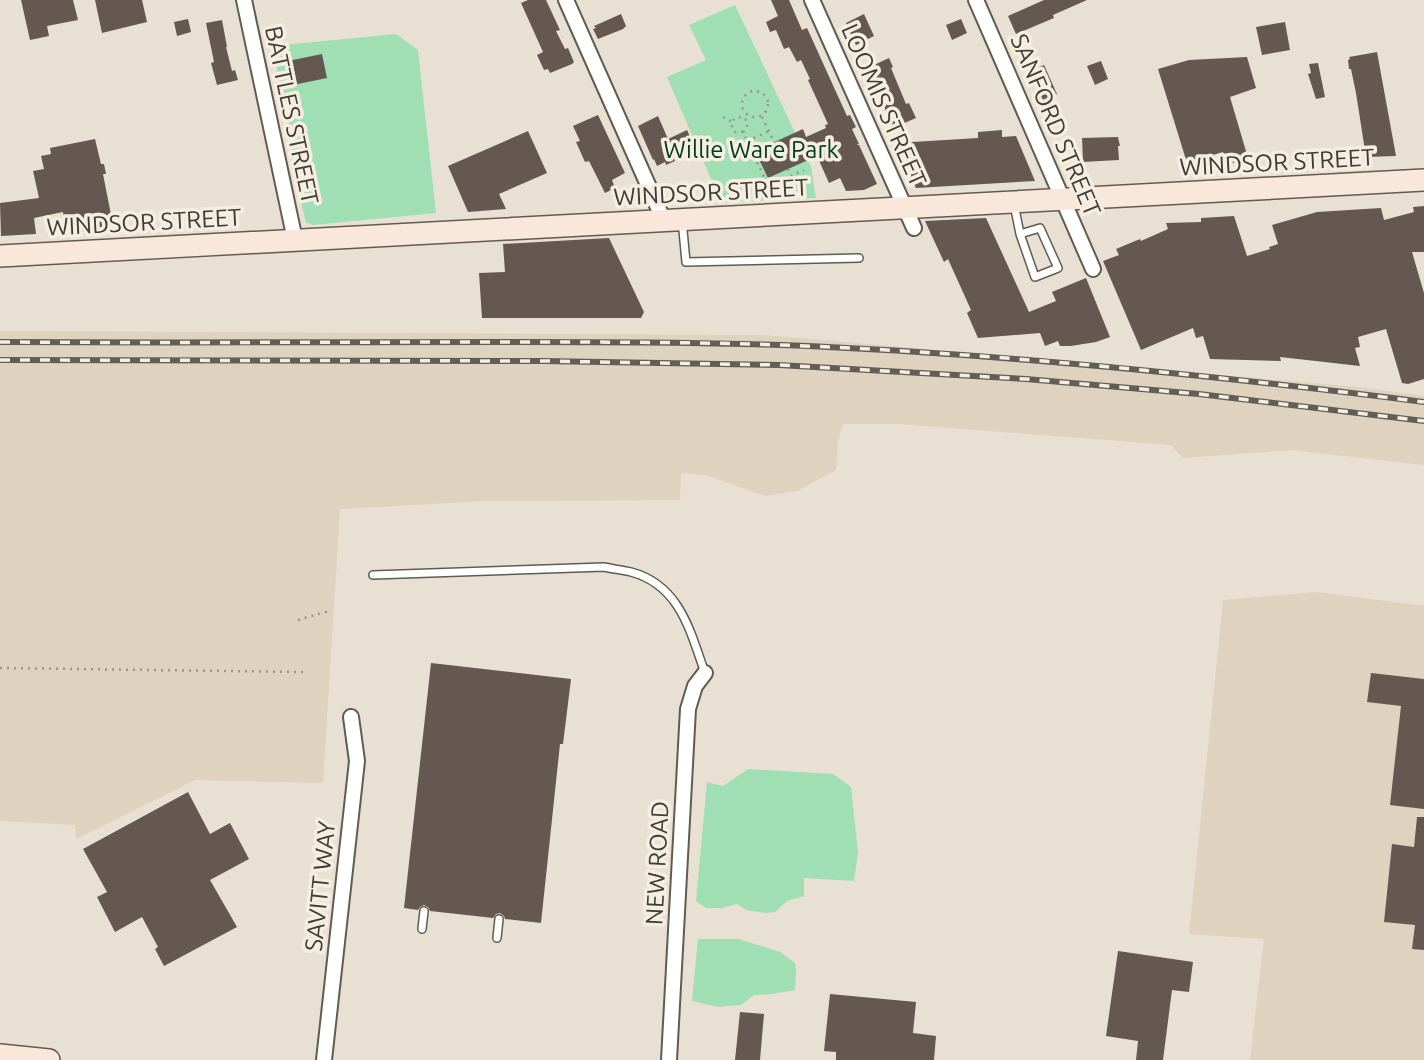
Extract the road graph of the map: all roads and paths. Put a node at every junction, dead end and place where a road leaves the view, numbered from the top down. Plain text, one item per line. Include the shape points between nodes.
1 (244, 0) edge
2 (566, 0) edge
3 (812, 0) edge
4 (976, 0) edge
5 (747, 114) junction
6 (761, 115) junction
7 (723, 117) dead end
8 (744, 118) junction
9 (732, 122) junction
10 (769, 131) junction
11 (743, 132) junction
12 (747, 141) junction
13 (775, 142) dead end
14 (759, 166) junction
15 (754, 168) dead end
16 (788, 169) dead end
17 (804, 170) dead end
18 (1424, 180) edge
19 (1063, 200) junction
20 (776, 202) dead end
21 (1014, 203) junction
22 (905, 208) junction
23 (673, 220) junction
24 (914, 228) dead end
25 (1020, 234) junction
26 (295, 240) junction
27 (0, 256) edge
28 (859, 258) dead end
29 (1093, 269) dead end
30 (373, 575) dead end
31 (329, 611) dead end
32 (298, 620) dead end
33 (0, 668) edge
34 (303, 672) dead end
35 (705, 673) joint
36 (351, 718) dead end
37 (424, 911) dead end
38 (499, 919) dead end
39 (422, 929) dead end
40 (497, 938) dead end
41 (0, 1055) edge
42 (49, 1060) edge
43 (324, 1060) edge
44 (669, 1060) edge

1 - 26 street, BATTLES STREET
2 - 23 street
3 - 22 street, LOOMIS STREET
4 - 19 street, SANFORD STREET
5 - 6 path
5 - 6 path via 743,98 758,90 769,103
5 - 8 path
6 - 10 path
7 - 9 path
8 - 9 path
8 - 11 path via 748,126
9 - 11 path via 733,130
10 - 12 path
10 - 13 path
11 - 12 path
12 - 14 path
14 - 15 path
14 - 20 path
16 - 17 path via 791,176
18 - 19 main road, WINDSOR STREET
19 - 21 main road, WINDSOR STREET
19 - 29 street, SANFORD STREET
21 - 22 main road, WINDSOR STREET
21 - 25 lane
22 - 23 main road, WINDSOR STREET
22 - 24 street, LOOMIS STREET
23 - 26 main road, WINDSOR STREET
23 - 28 lane via 686,262
25 - 25 lane via 1035,277 1058,268 1040,228
26 - 27 main road, WINDSOR STREET
30 - 35 lane via 604,567 633,572 660,585 678,604
31 - 32 path
33 - 34 path
35 - 44 street, NEW ROAD via 688,709
36 - 43 street, SAVITT WAY via 357,761
37 - 39 lane
38 - 40 lane
41 - 42 main road

